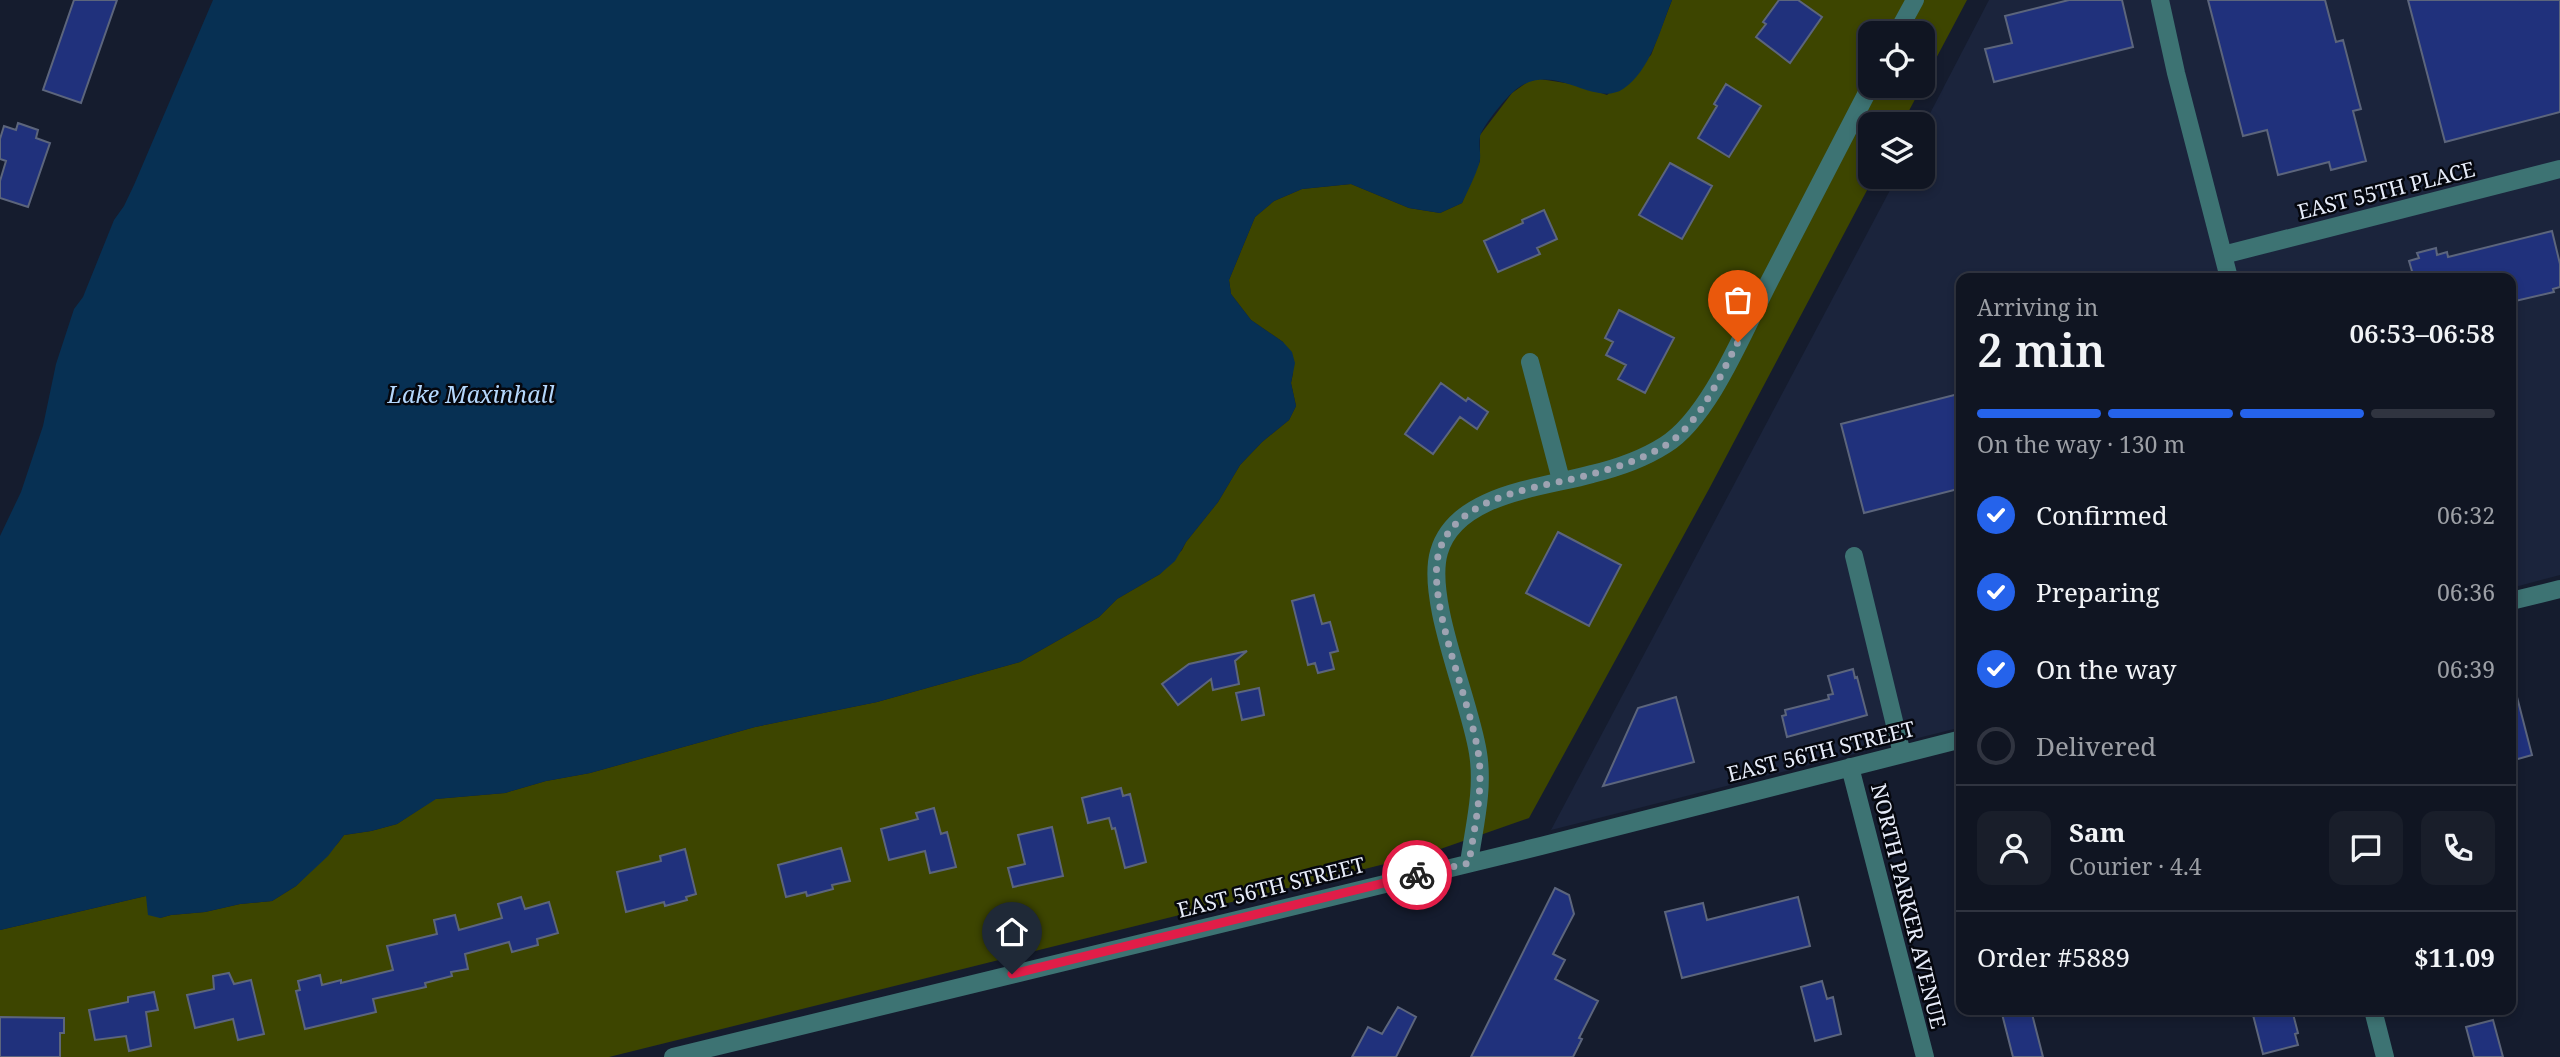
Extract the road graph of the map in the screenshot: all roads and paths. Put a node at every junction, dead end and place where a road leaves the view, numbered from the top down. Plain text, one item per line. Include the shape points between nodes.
1 (1914, 0) edge
2 (2160, 0) edge
3 (1903, 21) edge
4 (1864, 98) edge
5 (2560, 169) edge
6 (2223, 255) junction
7 (2228, 273) edge
8 (1530, 362) dead end
9 (1560, 480) junction
10 (1854, 556) dead end
11 (2560, 589) edge
12 (2516, 600) edge
13 (1956, 740) edge
14 (1902, 754) junction
15 (1850, 767) junction
16 (1469, 863) junction
17 (2374, 1015) edge
18 (673, 1057) edge
19 (1925, 1057) edge
20 (2385, 1057) edge

1 - 3 street
2 - 6 street
4 - 9 street via 1716,385 1691,422 1650,454
5 - 6 street, EAST 55TH PLACE
6 - 7 street
8 - 9 street
9 - 16 street via 1472,511 1451,529 1439,553 1439,599 1477,744 1480,772
10 - 14 street, NORTH PARKER AVENUE
11 - 12 street
13 - 14 street, EAST 56TH STREET
14 - 15 street, EAST 56TH STREET
15 - 16 street, EAST 56TH STREET
15 - 19 street, NORTH PARKER AVENUE
16 - 18 street, EAST 56TH STREET
17 - 20 street

